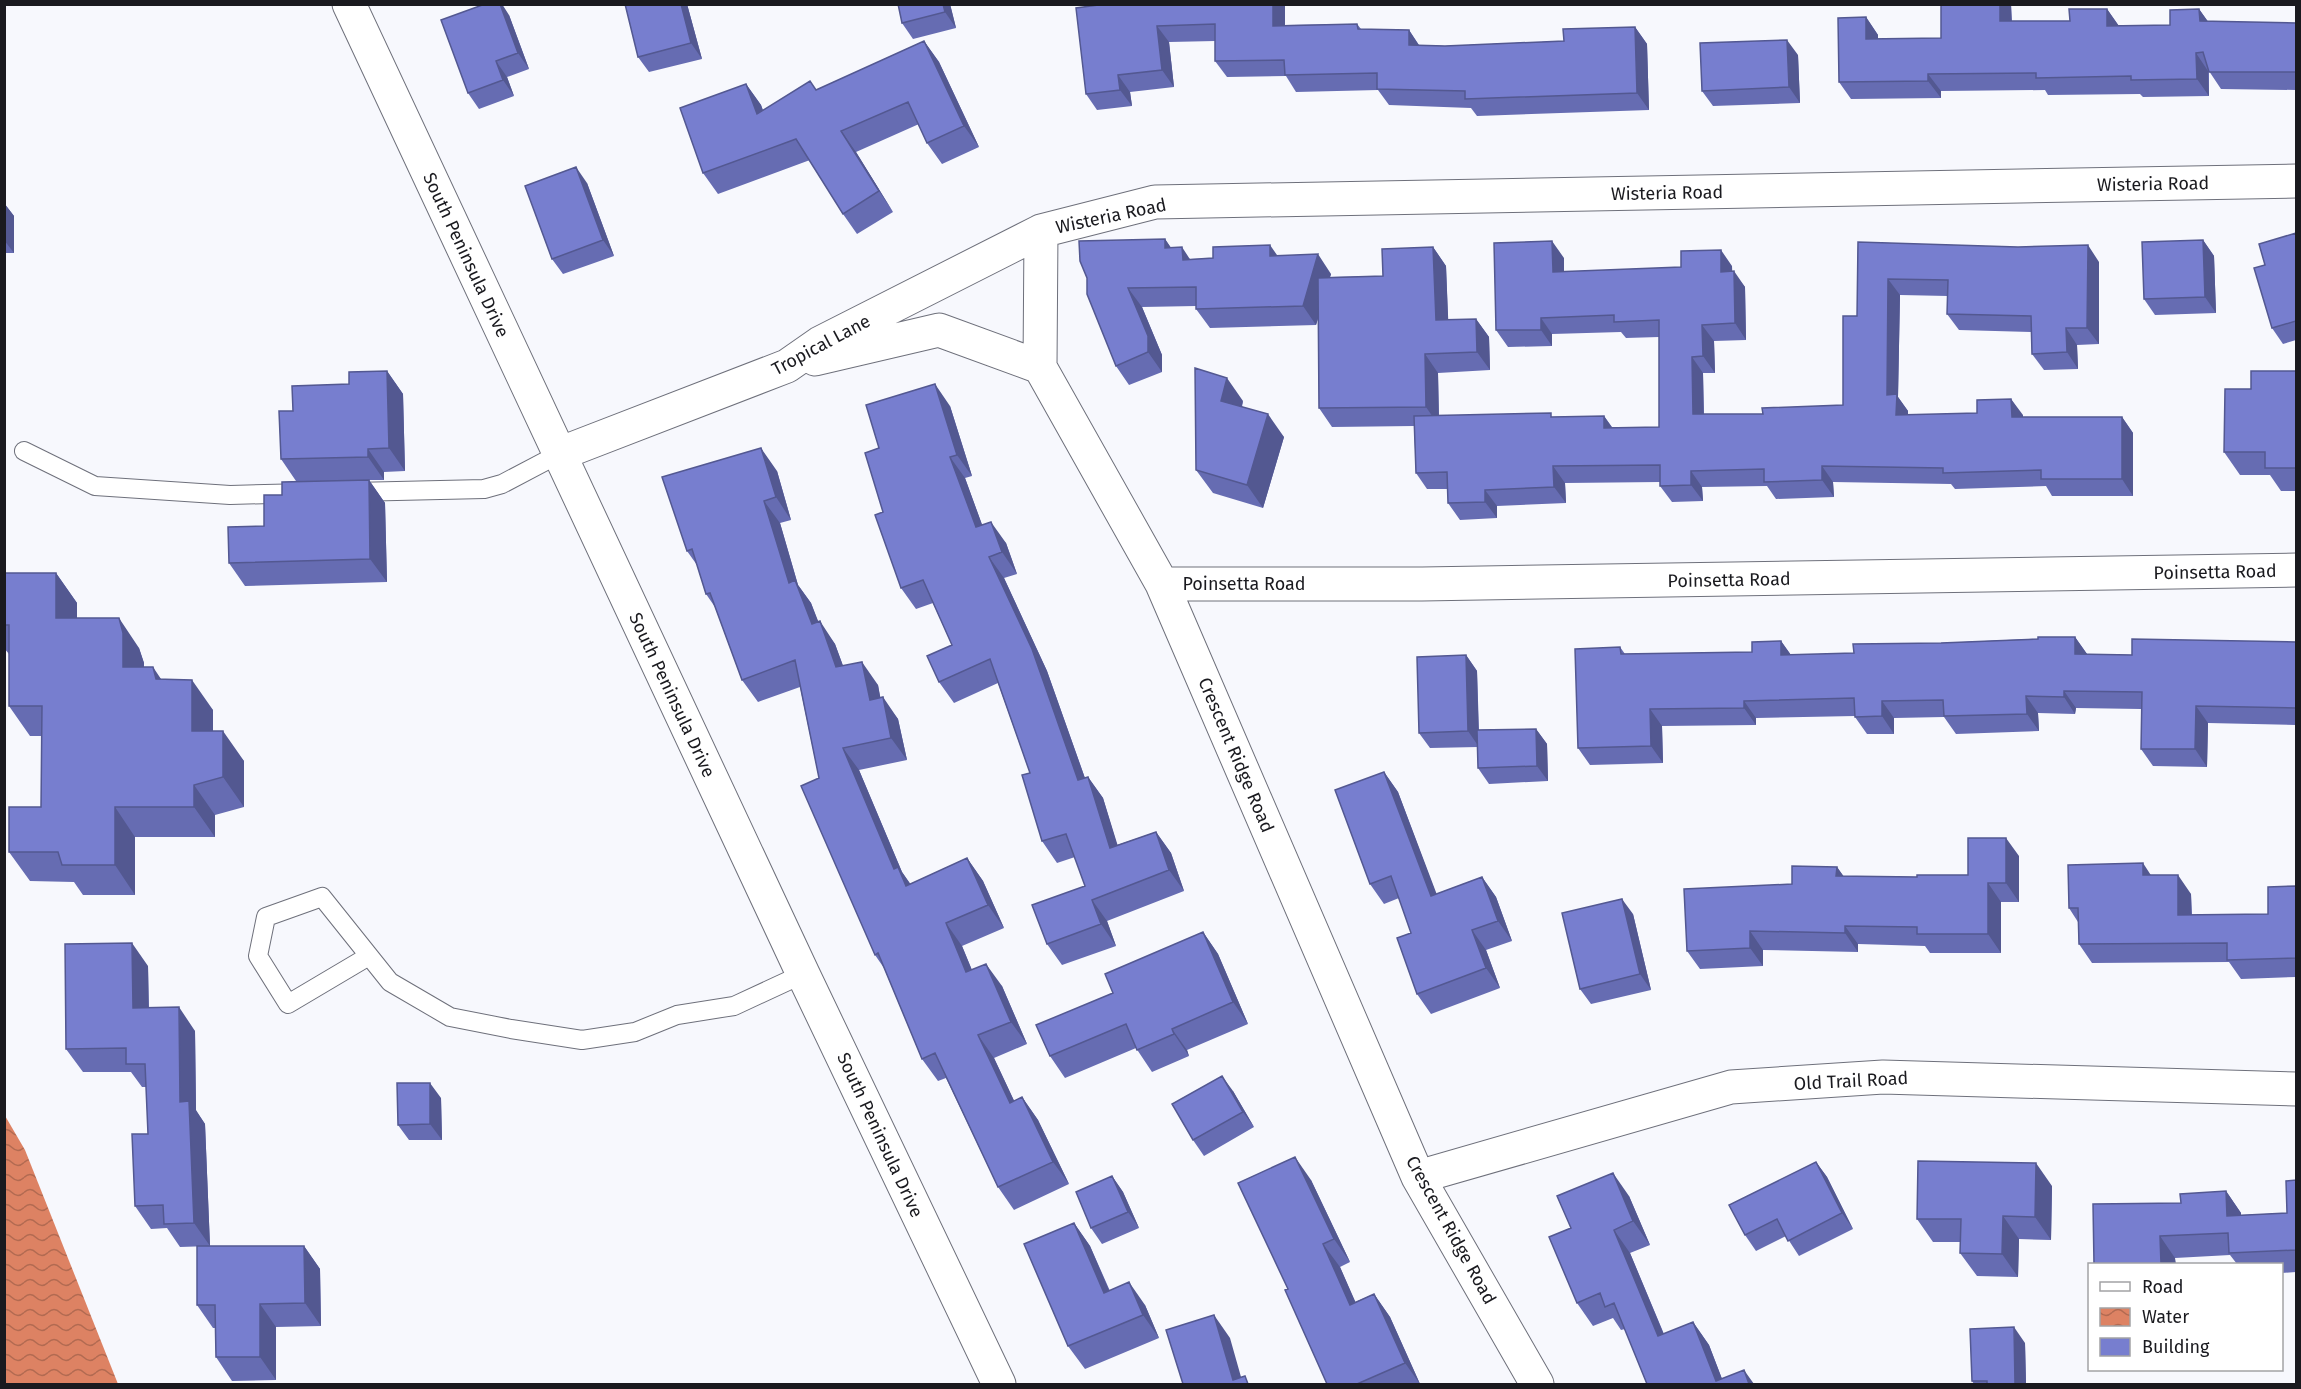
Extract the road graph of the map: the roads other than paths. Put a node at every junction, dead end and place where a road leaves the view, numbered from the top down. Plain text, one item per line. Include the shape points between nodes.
1 (349, 4) edge
2 (2296, 181) edge
3 (1041, 231) junction
4 (788, 366) junction
5 (1040, 366) junction
6 (24, 451) dead end
7 (559, 454) junction
8 (2296, 570) edge
9 (1162, 584) junction
10 (369, 956) junction
11 (803, 974) junction
12 (2296, 1089) edge
13 (1419, 1177) junction
14 (999, 1384) edge
15 (1537, 1384) edge

1 - 7 street, South Peninsula Drive
2 - 3 street, Wisteria Road via 1155,202
3 - 4 street, Tropical Lane via 820,343
3 - 5 street
4 - 5 street via 939,330
4 - 7 street, Tropical Lane
5 - 9 street, Crescent Ridge Road
6 - 7 lane via 95,486 230,495 484,489 502,484
7 - 11 street, South Peninsula Drive
8 - 9 street, Poinsetta Road via 1422,584
9 - 13 street, Crescent Ridge Road
10 - 10 lane via 322,897 266,917 258,956 288,1004
10 - 11 lane via 390,982 450,1017 582,1040 635,1032 677,1015 734,1006
11 - 14 street, South Peninsula Drive
12 - 13 street, Old Trail Road via 1883,1077 1731,1088
13 - 15 street, Crescent Ridge Road

